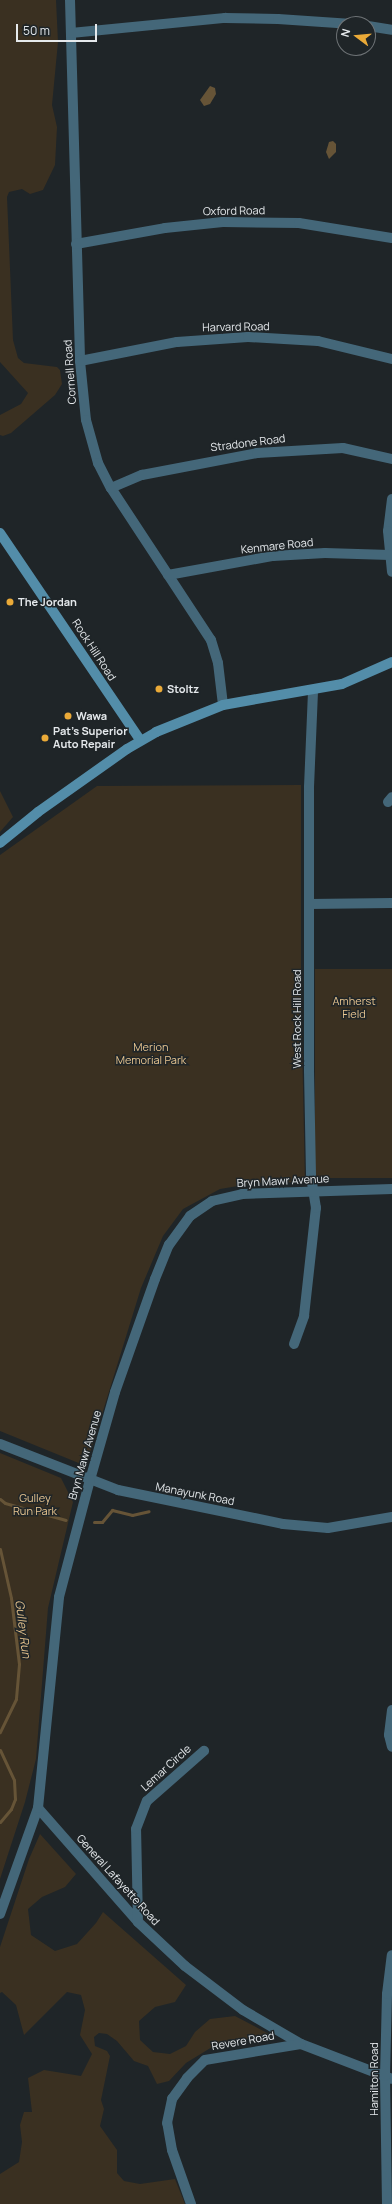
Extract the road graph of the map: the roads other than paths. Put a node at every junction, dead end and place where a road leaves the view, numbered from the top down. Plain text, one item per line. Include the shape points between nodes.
1 (70, 0) edge
2 (336, 23) edge
3 (376, 27) edge
4 (392, 30) edge
5 (71, 34) junction
6 (392, 238) edge
7 (76, 244) junction
8 (392, 359) edge
9 (80, 361) junction
10 (392, 458) edge
11 (111, 488) junction
12 (392, 499) edge
13 (0, 533) edge
14 (390, 555) junction
15 (392, 572) edge
16 (168, 575) junction
17 (392, 662) edge
18 (313, 691) junction
19 (223, 705) junction
20 (140, 740) junction
21 (0, 843) edge
22 (392, 903) edge
23 (309, 904) junction
24 (392, 1189) edge
25 (314, 1192) junction
26 (294, 1344) dead end
27 (0, 1444) edge
28 (90, 1480) junction
29 (392, 1517) edge
30 (392, 1710) edge
31 (392, 1746) edge
32 (204, 1751) dead end
33 (38, 1808) junction
34 (0, 1914) edge
35 (138, 1922) junction
36 (392, 1955) edge
37 (301, 2044) junction
38 (388, 2077) edge
39 (191, 2204) edge
40 (387, 2204) edge

1 - 5 street, Cornell Road
2 - 5 street via 225,18
3 - 4 street
5 - 7 street, Cornell Road
6 - 7 street, Oxford Road via 323,226 234,222 165,228
7 - 9 street, Cornell Road
8 - 9 street, Harvard Road via 318,341 248,337 177,342
9 - 11 street, Cornell Road via 88,426 98,463
10 - 11 street, Stradone Road via 343,448 257,453 142,475
11 - 16 street, Cornell Road
12 - 14 street via 388,531
13 - 20 main road, Rock Hill Road
14 - 15 street
14 - 16 street, Kenmare Road via 325,553 280,556
16 - 19 street, Cornell Road via 211,640 218,663
17 - 18 main road via 342,684
18 - 19 main road
18 - 23 street, West Rock Hill Road via 308,787
19 - 20 main road
20 - 21 main road via 38,812
22 - 23 street
23 - 25 street, West Rock Hill Road via 309,1071
24 - 25 street, Bryn Mawr Avenue
25 - 26 street, West Rock Hill Road via 316,1208 306,1308
25 - 28 street, Bryn Mawr Avenue via 223,1197 200,1208 182,1224 163,1257 143,1310
27 - 28 street, Manayunk Road
28 - 29 street, Manayunk Road via 166,1501 298,1526 334,1527
28 - 33 street, Bryn Mawr Avenue via 59,1597
30 - 31 street via 389,1734
32 - 35 street, Lemar Circle via 147,1801 136,1829
33 - 34 street, Bryn Mawr Avenue
33 - 35 street, General Lafayette Road
35 - 37 street, General Lafayette Road via 185,1966 243,2010
36 - 38 street, Hamilton Road via 387,1994
37 - 38 street, General Lafayette Road
37 - 39 street, Revere Road via 205,2060 187,2078 172,2099 167,2123 172,2150
38 - 40 street, Hamilton Road

